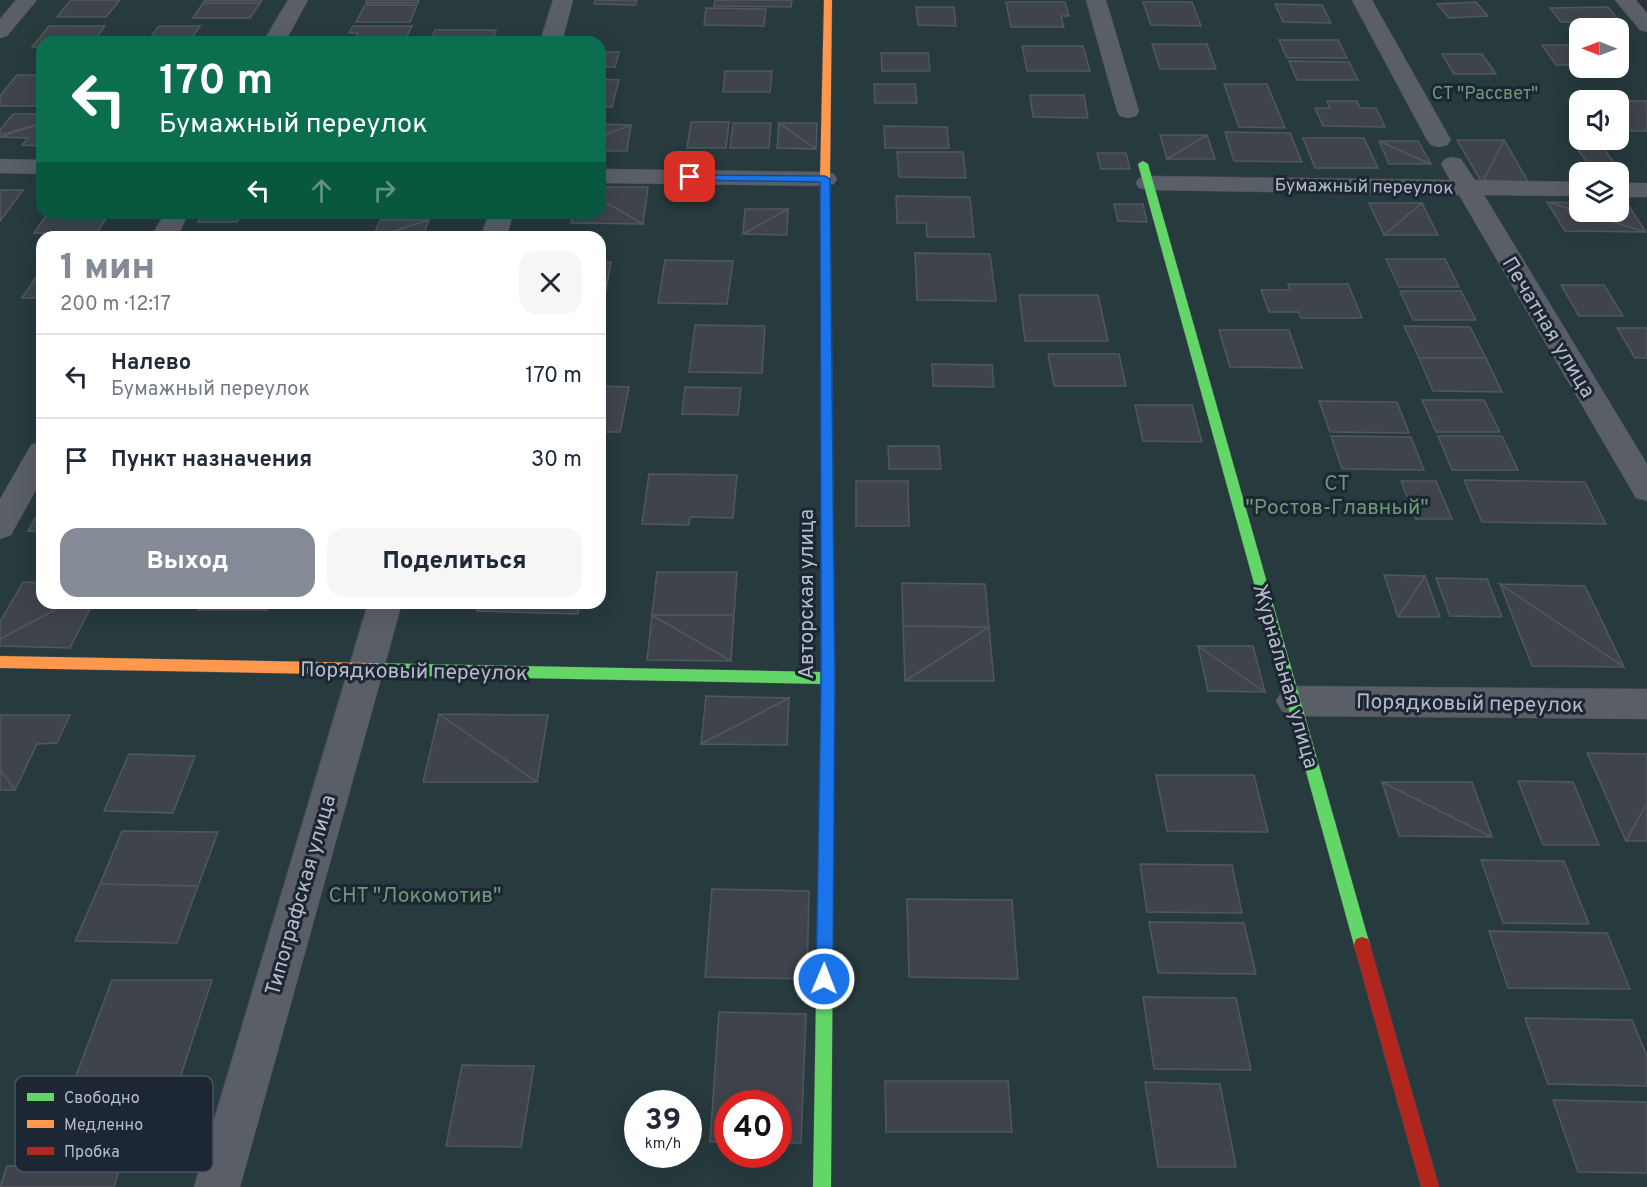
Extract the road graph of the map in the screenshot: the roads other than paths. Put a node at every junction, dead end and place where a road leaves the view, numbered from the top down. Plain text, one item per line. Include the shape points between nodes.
1 (27, 0) edge
2 (298, 0) edge
3 (563, 0) edge
4 (828, 0) edge
5 (1096, 0) edge
6 (1362, 0) edge
7 (1625, 0) edge
8 (1647, 26) edge
9 (0, 32) edge
10 (277, 36) edge
11 (553, 36) edge
12 (1128, 111) dead end
13 (1439, 140) dead end
14 (1453, 164) dead end
15 (0, 166) edge
16 (36, 167) edge
17 (1145, 174) joint
18 (606, 176) edge
19 (825, 179) junction
20 (1466, 188) junction
21 (1569, 189) edge
22 (1629, 190) edge
23 (1647, 190) edge
24 (36, 464) edge
25 (1647, 490) edge
26 (0, 527) edge
27 (383, 609) edge
28 (0, 662) edge
29 (365, 670) junction
30 (828, 678) junction
31 (1294, 701) junction
32 (1647, 704) edge
33 (217, 1187) edge
34 (822, 1187) edge
35 (1430, 1187) edge

1 - 9 street
2 - 10 street
3 - 11 street
4 - 19 street, Авторская улица
5 - 12 street
6 - 13 street
7 - 8 street
14 - 20 street, Печатная улица
15 - 16 street
17 - 20 street, Бумажный переулок
17 - 31 street, Журнальная улица
18 - 19 street
19 - 30 street, Авторская улица
20 - 21 street, Бумажный переулок
20 - 25 street, Печатная улица
22 - 23 street
24 - 26 street
27 - 29 street, Типографская улица
28 - 29 street, Порядковый переулок
29 - 30 street, Порядковый переулок
29 - 33 street, Типографская улица
30 - 34 street, Авторская улица
31 - 32 street, Порядковый переулок
31 - 35 street, Журнальная улица

